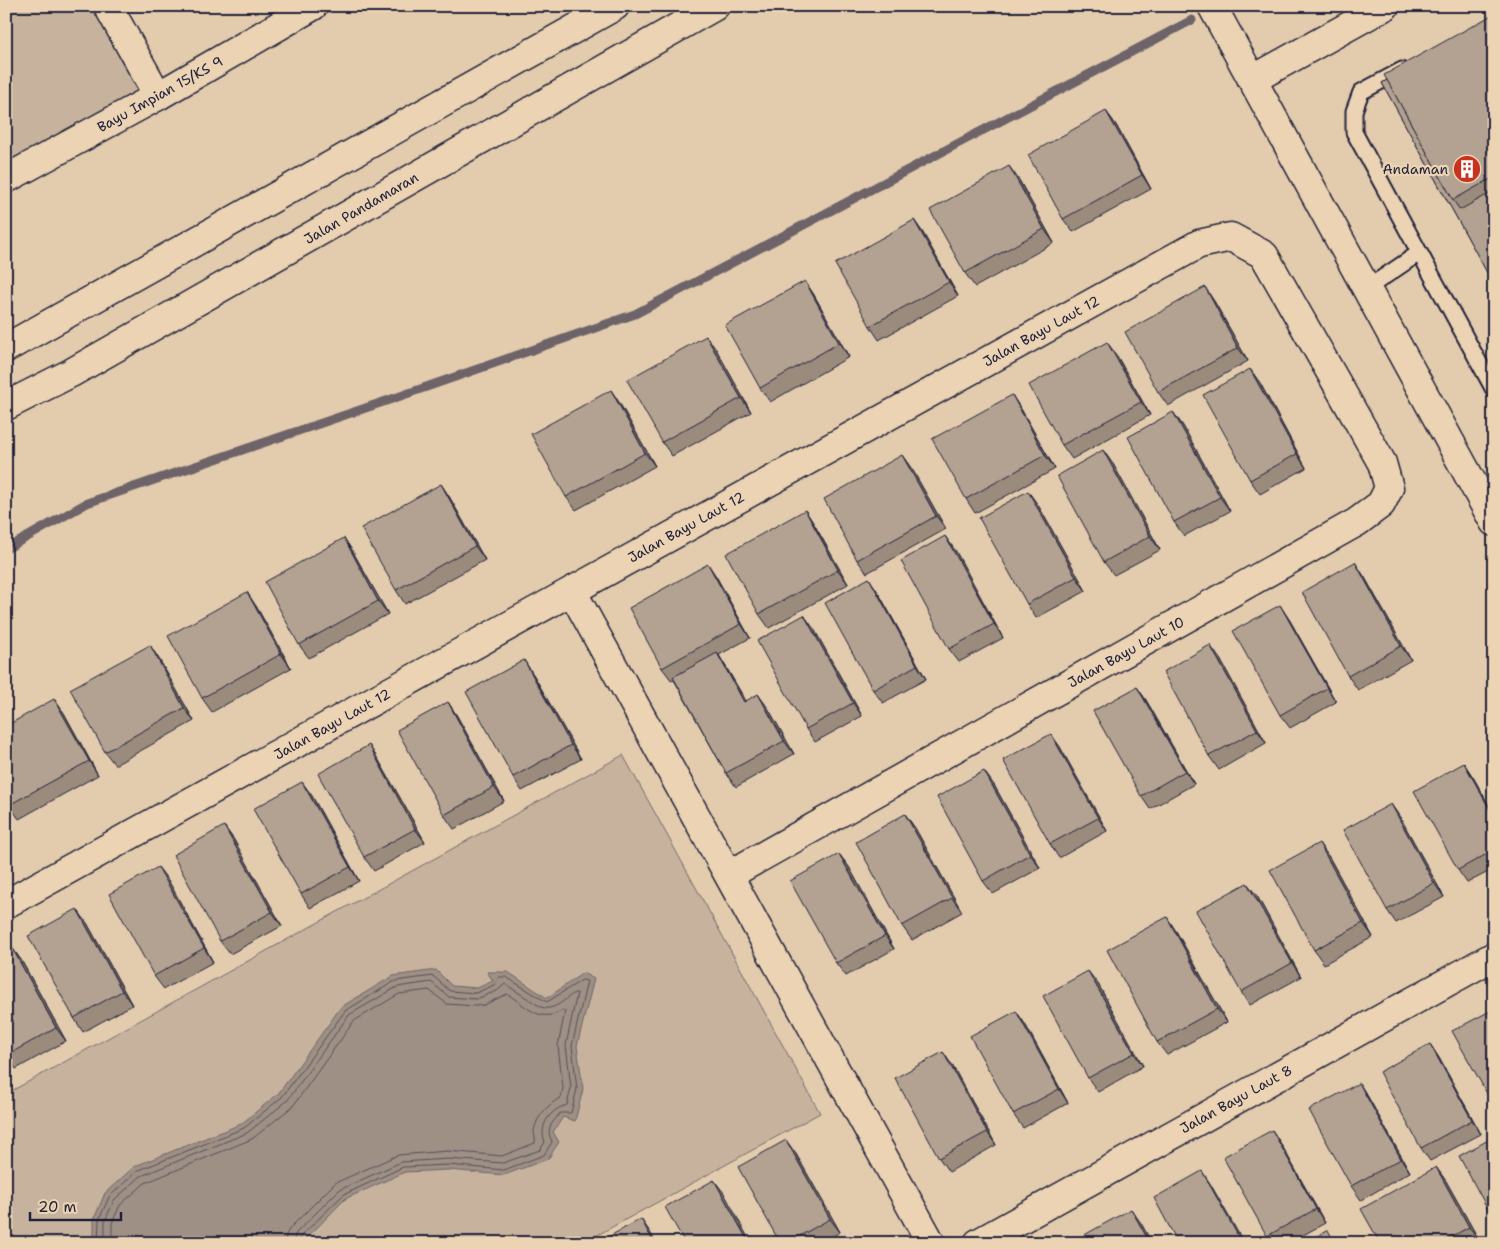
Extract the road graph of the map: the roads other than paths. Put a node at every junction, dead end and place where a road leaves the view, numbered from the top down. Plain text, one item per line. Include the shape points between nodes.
1 (108, 6) edge
2 (313, 6) edge
3 (615, 6) edge
4 (714, 6) edge
5 (1212, 6) edge
6 (1385, 6) edge
7 (1411, 65) edge
8 (1252, 80) junction
9 (158, 96) junction
10 (6, 179) edge
11 (1419, 252) junction
12 (1366, 289) junction
13 (6, 348) edge
14 (1324, 360) joint
15 (1494, 390) edge
16 (6, 406) edge
17 (1494, 522) edge
18 (572, 591) junction
19 (728, 875) junction
20 (6, 904) edge
21 (1494, 956) edge
22 (930, 1243) edge
23 (978, 1243) edge

1 - 9 street
2 - 9 street, Bayu Impian 15/KS 9
3 - 13 street
4 - 16 street, Jalan Pandamaran via 71,373
5 - 8 street
6 - 8 street
7 - 11 lane via 1361,92 1354,112 1354,132
8 - 12 street
9 - 10 street, Bayu Impian 15/KS 9
11 - 12 lane
11 - 15 lane
12 - 17 street
14 - 18 street, Jalan Bayu Laut 12 via 1264,255 1231,237 1199,244
14 - 19 street, Jalan Bayu Laut 10 via 1382,464 1389,488 1381,504 1357,522
18 - 19 street
18 - 20 street, Jalan Bayu Laut 12
19 - 22 street
21 - 23 street, Jalan Bayu Laut 8

